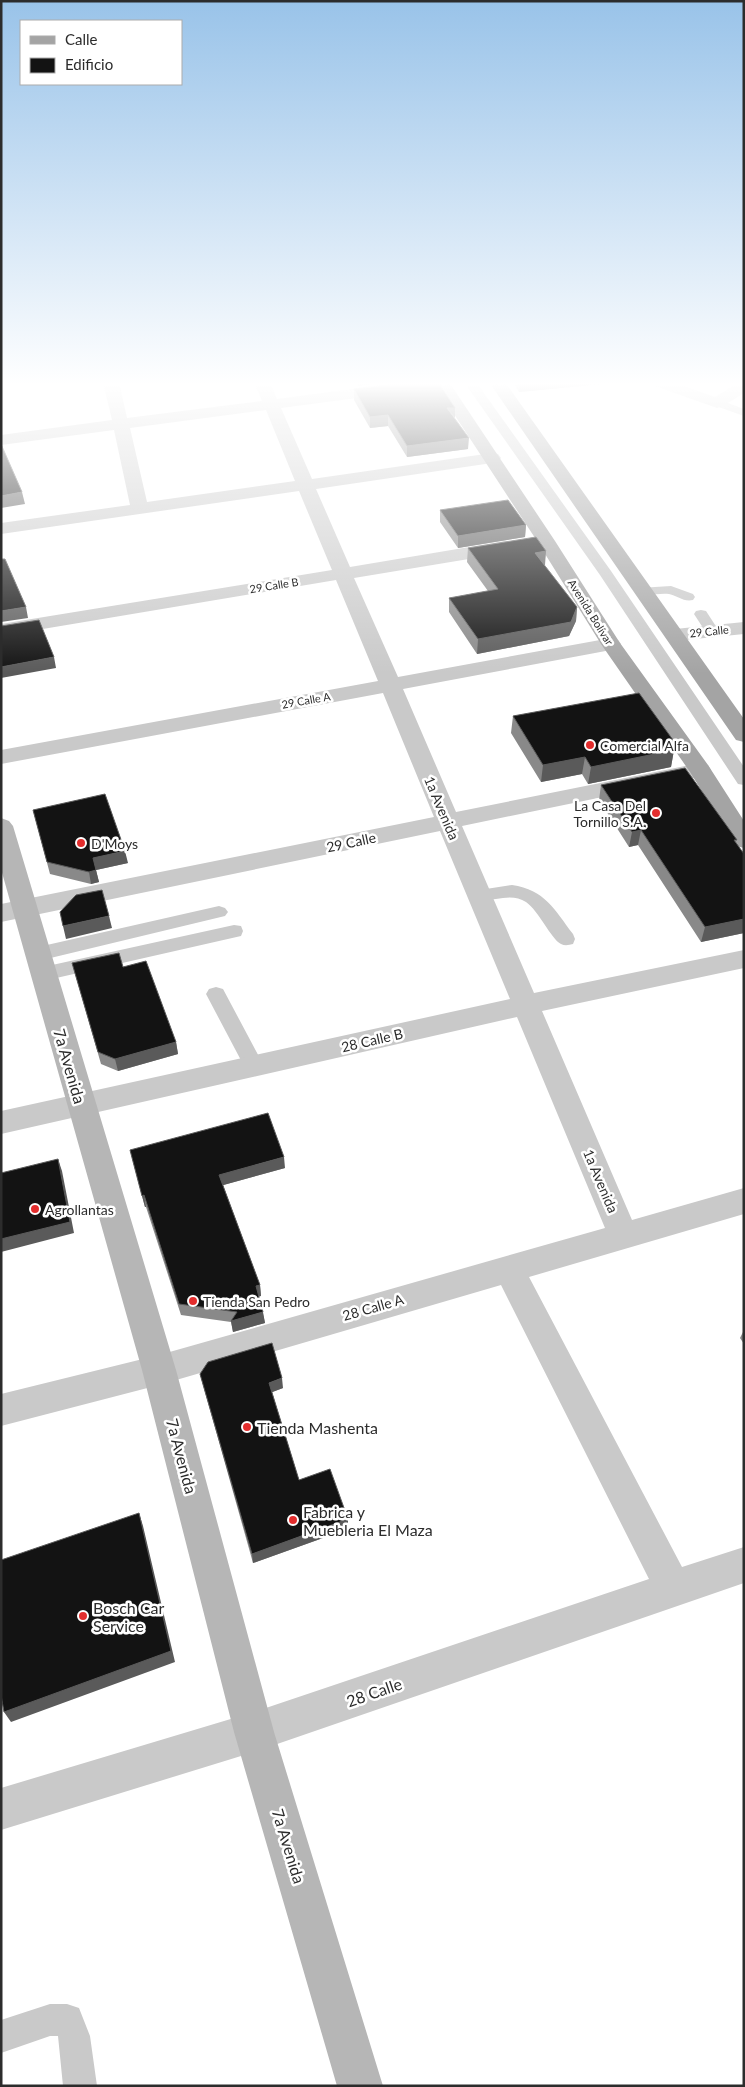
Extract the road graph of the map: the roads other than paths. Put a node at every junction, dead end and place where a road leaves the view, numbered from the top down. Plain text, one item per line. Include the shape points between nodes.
1 (133, 479) edge
2 (303, 479) edge
3 (344, 479) edge
4 (506, 479) edge
5 (539, 479) edge
6 (566, 479) edge
7 (305, 485) junction
8 (140, 509) junction
9 (1, 529) edge
10 (546, 541) junction
11 (343, 574) junction
12 (644, 591) junction
13 (688, 597) dead end
14 (701, 614) dead end
15 (744, 628) edge
16 (1, 630) edge
17 (712, 631) junction
18 (675, 635) junction
19 (611, 644) junction
20 (390, 685) junction
21 (742, 728) edge
22 (1, 757) edge
23 (700, 770) junction
24 (744, 780) edge
25 (448, 822) junction
26 (1, 826) edge
27 (744, 840) edge
28 (478, 895) junction
29 (13, 911) edge
30 (219, 912) dead end
31 (234, 931) dead end
32 (566, 939) dead end
33 (744, 959) edge
34 (41, 964) junction
35 (216, 994) dead end
36 (526, 1005) junction
37 (254, 1066) junction
38 (82, 1105) junction
39 (1, 1123) edge
40 (744, 1201) edge
41 (623, 1234) junction
42 (508, 1268) junction
43 (159, 1370) junction
44 (1, 1410) edge
45 (744, 1565) edge
46 (674, 1590) junction
47 (254, 1732) junction
48 (1, 1809) edge
49 (1, 2037) edge
50 (80, 2086) edge
51 (360, 2086) edge

1 - 8 street
2 - 7 street, 1a Avenida
3 - 7 street
4 - 10 main road, Avenida Bolívar
5 - 24 lane
6 - 12 main road
7 - 8 street
7 - 11 street, 1a Avenida
8 - 9 street
10 - 11 street, 29 Calle B
10 - 19 main road, Avenida Bolívar
11 - 16 street, 29 Calle B
11 - 20 street, 1a Avenida
12 - 13 lane via 671,590
12 - 18 main road
14 - 17 lane
15 - 17 street, 29 Calle
17 - 18 street, 29 Calle
18 - 21 main road
19 - 20 street, 29 Calle A
19 - 23 main road, Avenida Bolívar
20 - 22 street, 29 Calle A
20 - 25 street, 1a Avenida
23 - 25 street, 29 Calle
23 - 27 main road, Avenida Bolívar
25 - 28 street, 1a Avenida
25 - 29 street, 29 Calle
26 - 29 main road, 7a Avenida
28 - 32 lane via 524,892 538,900
28 - 36 street, 1a Avenida
29 - 34 main road, 7a Avenida
30 - 34 lane
31 - 34 lane
33 - 36 street, 28 Calle B
34 - 38 main road, 7a Avenida
35 - 37 lane
36 - 37 street, 28 Calle B
36 - 41 street, 1a Avenida
37 - 38 street, 28 Calle B
38 - 39 street, 28 Calle B
38 - 43 main road, 7a Avenida
40 - 41 street, 28 Calle A
41 - 42 street, 28 Calle A
42 - 43 street, 28 Calle A
42 - 46 street
43 - 44 street, 28 Calle A
43 - 47 main road, 7a Avenida
45 - 46 street, 28 Calle
46 - 47 street, 28 Calle
47 - 48 street, 28 Calle
47 - 51 main road, 7a Avenida
49 - 50 lane via 50,2020 67,2020 74,2036

